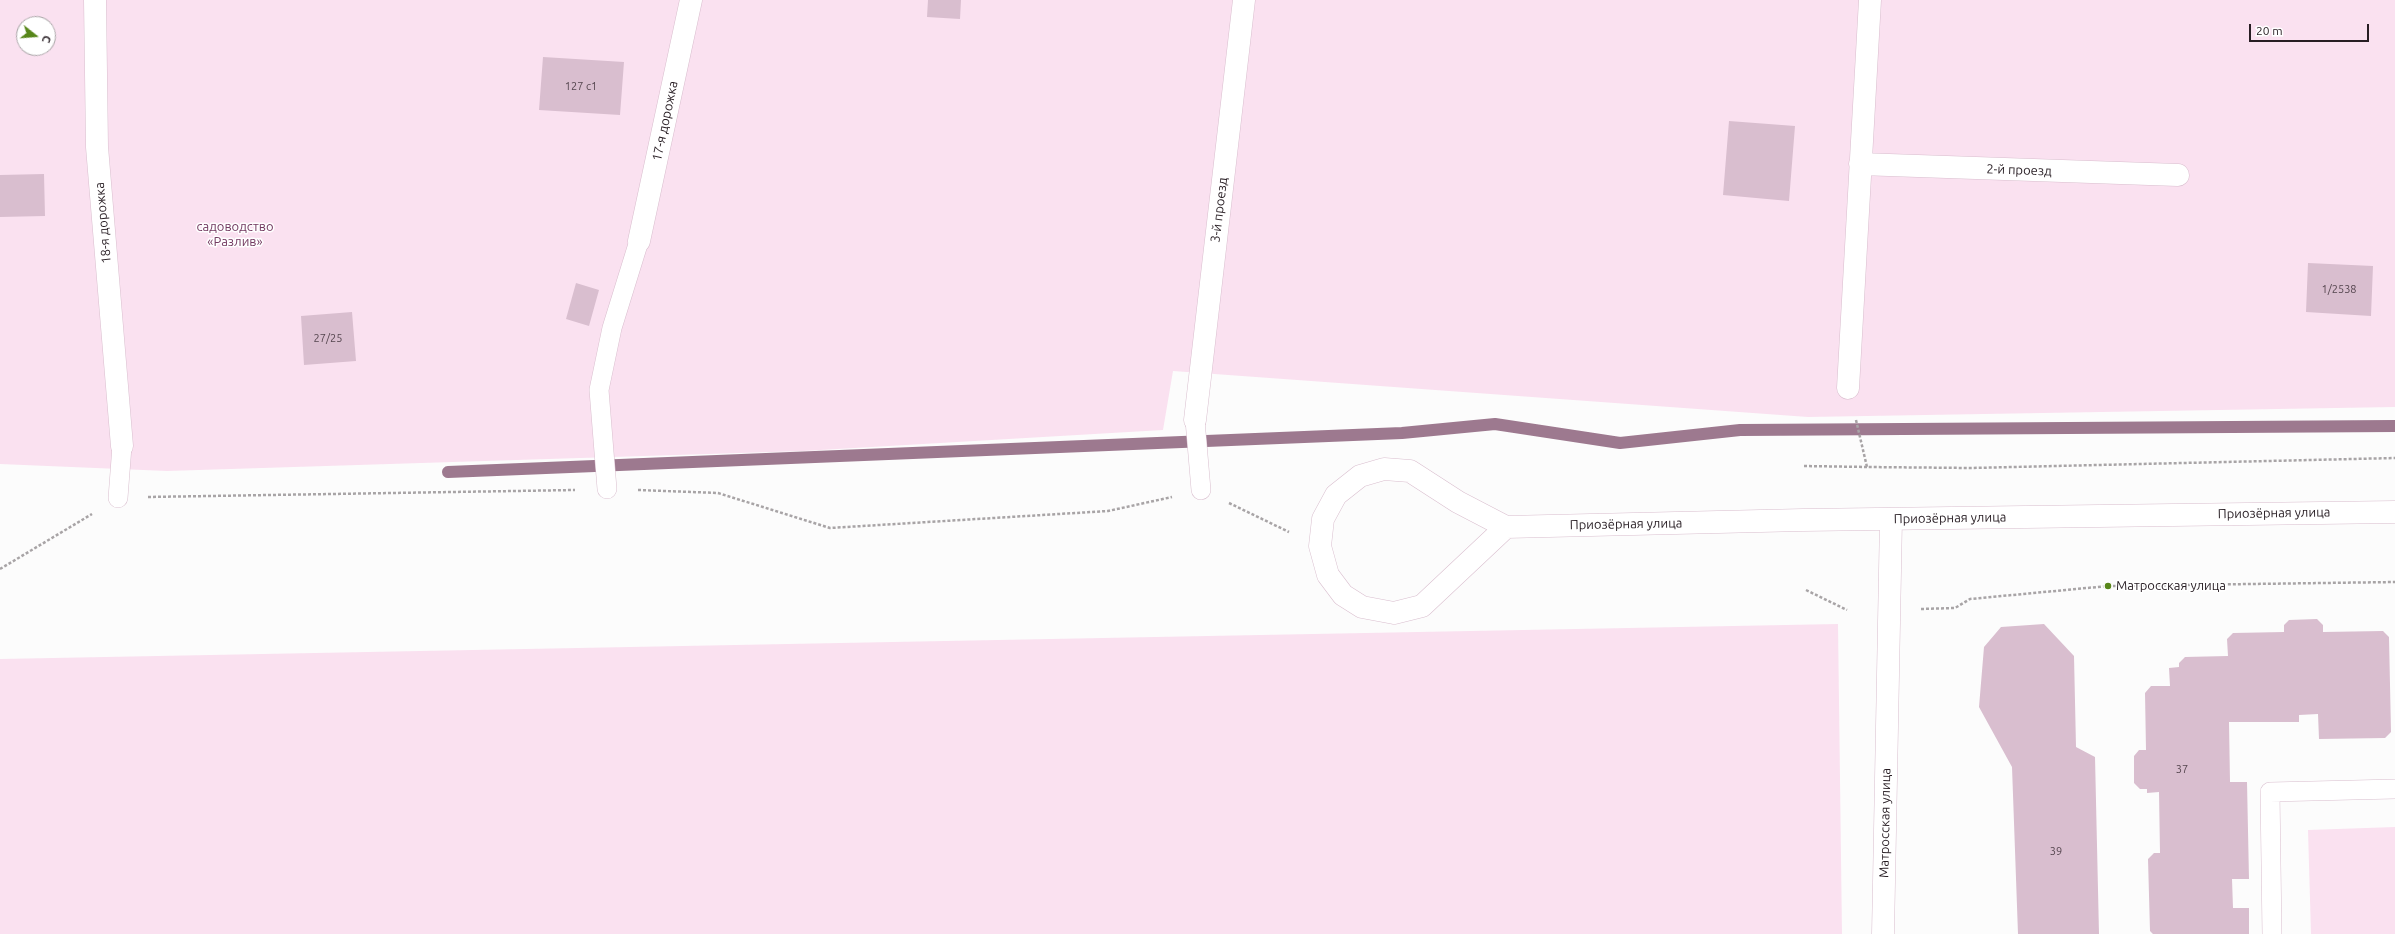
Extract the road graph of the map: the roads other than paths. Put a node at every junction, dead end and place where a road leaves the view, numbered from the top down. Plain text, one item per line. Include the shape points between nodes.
1 (95, 0) edge
2 (691, 0) edge
3 (1244, 0) edge
4 (1870, 0) edge
5 (1860, 164) junction
6 (2178, 175) dead end
7 (639, 241) joint
8 (1848, 388) dead end
9 (1195, 420) joint
10 (122, 446) joint
11 (606, 482) road end
12 (1201, 490) road end
13 (118, 498) road end
14 (2395, 512) edge
15 (1891, 519) junction
16 (1506, 527) junction
17 (2395, 789) edge
18 (1883, 934) edge
19 (2272, 934) edge

1 - 10 street, 18-я дорожка via 97,147
2 - 7 street, 17-я дорожка
3 - 9 street, 3-й проезд
4 - 5 street
5 - 6 street, 2-й проезд
5 - 8 street
7 - 11 lane via 612,328 599,390
9 - 12 lane
10 - 13 lane
14 - 15 street, Приозёрная улица
15 - 16 street, Приозёрная улица
15 - 18 street, Матросская улица
16 - 16 street via 1458,502 1410,471 1384,469 1360,476 1336,495 1323,519 1320,546 1328,575 1343,594 1362,607 1394,613 1422,606
17 - 19 lane via 2270,792

